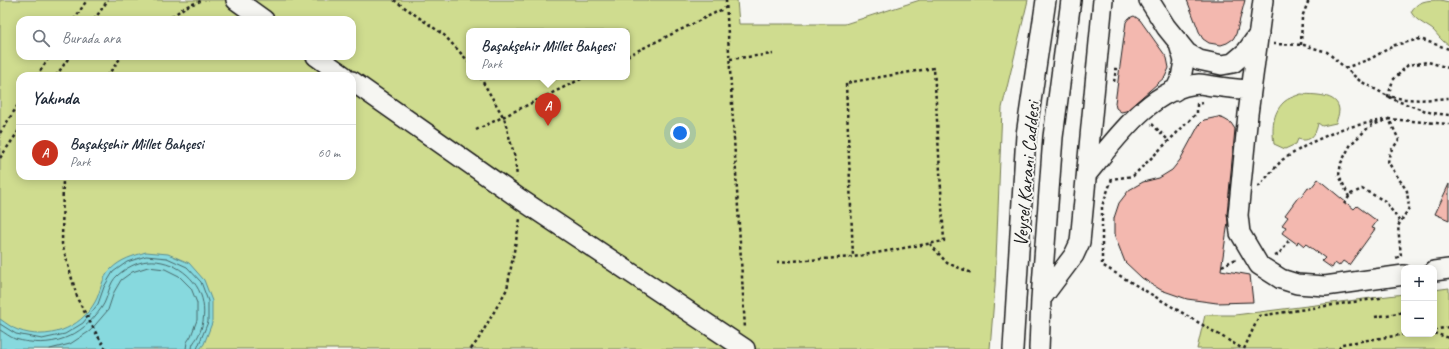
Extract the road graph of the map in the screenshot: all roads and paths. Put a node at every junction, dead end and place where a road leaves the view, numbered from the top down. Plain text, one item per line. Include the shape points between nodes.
1 (87, 0) edge
2 (108, 0) edge
3 (203, 0) edge
4 (236, 0) edge
5 (394, 0) edge
6 (726, 0) edge
7 (1046, 0) edge
8 (1071, 0) edge
9 (1103, 0) edge
10 (1149, 0) edge
11 (1263, 0) edge
12 (1309, 0) edge
13 (727, 7) junction
14 (77, 16) edge
15 (97, 16) edge
16 (173, 16) edge
17 (258, 16) edge
18 (1259, 39) junction
19 (1178, 42) junction
20 (1301, 45) junction
21 (1449, 49) edge
22 (773, 54) dead end
23 (630, 55) edge
24 (466, 59) edge
25 (730, 59) junction
26 (47, 60) edge
27 (67, 60) edge
28 (119, 60) edge
29 (322, 60) edge
30 (1345, 68) junction
31 (1449, 68) edge
32 (1097, 69) junction
33 (40, 72) edge
34 (59, 72) edge
35 (110, 72) edge
36 (338, 72) edge
37 (482, 80) edge
38 (579, 80) edge
39 (356, 84) edge
40 (1114, 84) dead end
41 (1250, 90) junction
42 (1175, 91) junction
43 (1388, 96) junction
44 (1449, 98) edge
45 (1208, 102) dead end
46 (16, 108) edge
47 (1141, 112) junction
48 (1449, 116) edge
49 (504, 118) junction
50 (1389, 119) junction
51 (1449, 124) edge
52 (476, 130) dead end
53 (0, 133) edge
54 (16, 135) edge
55 (1169, 141) junction
56 (0, 158) edge
57 (1087, 174) junction
58 (63, 180) edge
59 (1253, 193) dead end
60 (1349, 197) junction
61 (520, 199) junction
62 (1344, 204) dead end
63 (1400, 222) junction
64 (1290, 239) dead end
65 (930, 244) junction
66 (1251, 253) junction
67 (853, 257) junction
68 (1389, 260) dead end
69 (777, 262) dead end
70 (1222, 266) dead end
71 (1449, 268) edge
72 (1437, 270) edge
73 (972, 273) dead end
74 (1401, 275) edge
75 (1375, 279) junction
76 (1041, 299) junction
77 (1401, 313) edge
78 (1375, 317) dead end
79 (1449, 327) edge
80 (1437, 329) edge
81 (1437, 334) edge
82 (1401, 335) edge
83 (1449, 338) edge
84 (745, 341) edge
85 (106, 349) edge
86 (471, 349) edge
87 (1013, 349) edge
88 (1039, 349) edge
89 (1244, 349) edge
90 (1339, 349) edge

1 - 14 path
2 - 15 path
3 - 16 path via 185,7
4 - 17 street
5 - 24 path via 444,35
6 - 13 path
7 - 87 street, Veysel Karani Caddesi via 1026,135
8 - 76 street, Veysel Karani Caddesi via 1053,137
9 - 32 street
10 - 19 street
11 - 18 street
12 - 20 path via 1302,17
13 - 23 path
13 - 25 path
18 - 19 street via 1233,62 1222,65 1199,60 1187,53
18 - 20 path
18 - 41 street
19 - 42 street via 1184,61 1181,78
20 - 30 path via 1327,52
21 - 30 path via 1420,39 1395,45 1370,59
22 - 25 path
25 - 84 path
26 - 33 path
27 - 34 path
28 - 35 path
29 - 36 street
30 - 43 path via 1360,81
31 - 43 path via 1428,62 1408,64 1393,80
32 - 40 path via 1116,69
32 - 57 street
37 - 49 path
38 - 49 path
39 - 61 street
41 - 42 street via 1199,84
41 - 66 street via 1238,215 1240,233
42 - 47 street via 1166,94
43 - 44 path via 1422,101
43 - 48 path via 1432,114
45 - 55 path via 1197,104 1197,113
46 - 53 path
47 - 55 path
47 - 57 street
49 - 52 path
49 - 61 path via 515,158
50 - 51 path
50 - 59 path via 1344,128 1310,143 1282,160
50 - 60 path via 1370,126 1351,144 1341,163 1339,175
50 - 63 path via 1399,140 1390,152 1388,162 1407,191 1409,202 1409,208
54 - 56 path
55 - 89 path via 1133,176 1112,179 1102,206 1102,265
57 - 76 street via 1080,242 1074,255
58 - 85 path via 62,244 78,300
60 - 62 path
60 - 63 path via 1362,189 1385,201
61 - 84 street
61 - 86 path via 521,213 507,289
63 - 68 path via 1398,226 1401,256
64 - 66 path via 1279,254 1269,260 1257,250
65 - 67 path
65 - 67 path via 944,241 934,68 846,83
65 - 73 path via 947,262
66 - 70 path
66 - 75 street via 1259,265 1281,279 1297,284 1324,286
67 - 69 path
71 - 72 street
74 - 75 street
75 - 89 path via 1380,298 1259,316
76 - 88 street, Veysel Karani Caddesi
77 - 78 path
79 - 80 path
81 - 83 path
82 - 90 path via 1342,344

